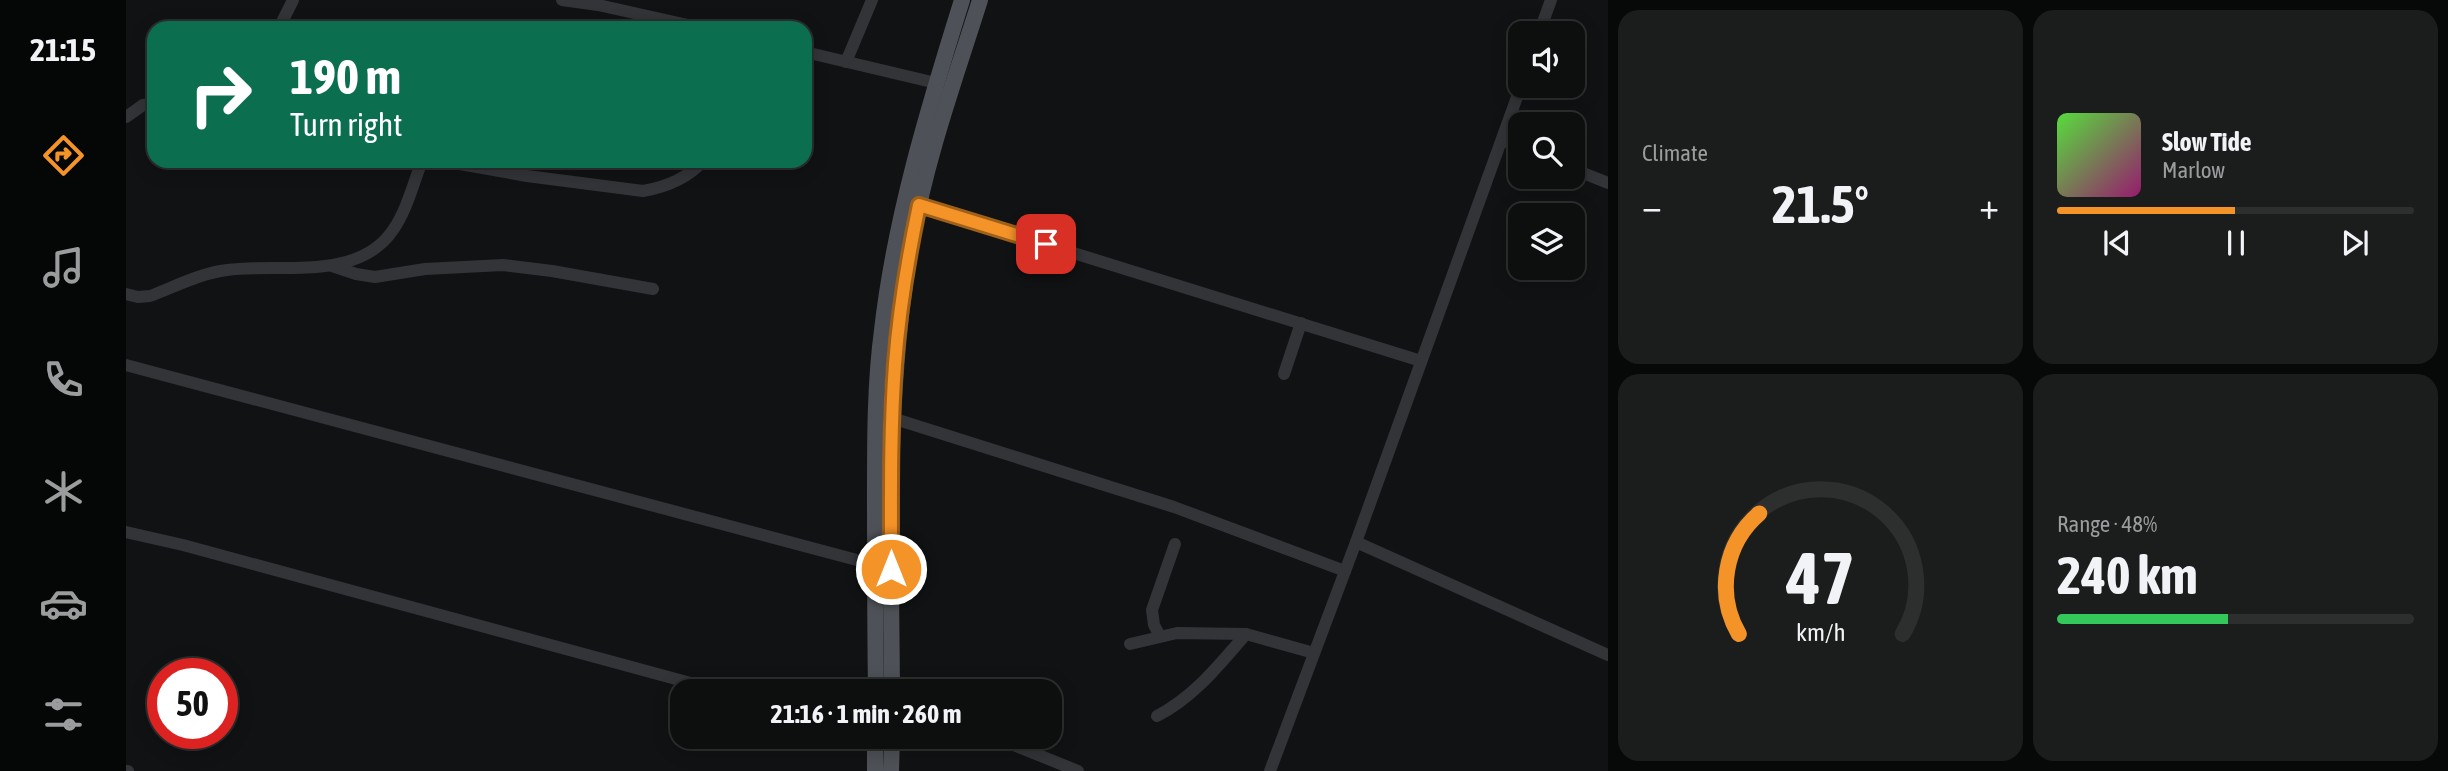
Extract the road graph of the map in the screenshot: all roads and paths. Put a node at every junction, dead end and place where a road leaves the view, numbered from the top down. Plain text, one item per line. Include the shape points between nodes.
1 (293, 0) edge
2 (562, 0) edge
3 (873, 0) edge
4 (962, 0) edge
5 (980, 0) edge
6 (1551, 0) edge
7 (282, 21) edge
8 (670, 21) edge
9 (1543, 21) edge
10 (812, 54) edge
11 (846, 62) junction
12 (936, 83) junction
13 (1517, 98) edge
14 (147, 105) edge
15 (126, 117) edge
16 (1502, 140) junction
17 (1508, 142) edge
18 (420, 168) edge
19 (482, 168) edge
20 (697, 168) edge
21 (1585, 174) edge
22 (1608, 183) edge
23 (919, 205) junction
24 (331, 265) junction
25 (653, 289) dead end
26 (126, 294) edge
27 (1301, 324) junction
28 (1420, 361) junction
29 (126, 365) edge
30 (1284, 374) dead end
31 (892, 418) junction
32 (126, 532) edge
33 (1356, 542) junction
34 (1175, 544) dead end
35 (883, 567) junction
36 (1345, 570) junction
37 (1246, 634) junction
38 (1160, 636) junction
39 (1130, 644) dead end
40 (1314, 653) junction
41 (1608, 655) edge
42 (676, 679) edge
43 (877, 679) edge
44 (891, 679) edge
45 (1157, 716) dead end
46 (875, 749) edge
47 (892, 749) edge
48 (1024, 749) edge
49 (875, 771) edge
50 (891, 771) edge
51 (1078, 771) edge
52 (1270, 771) edge

1 - 7 street
2 - 8 street
3 - 11 street
4 - 12 main road
5 - 23 main road
6 - 9 street
10 - 11 street
11 - 12 street
12 - 35 main road via 904,201 881,332 876,394
13 - 16 street
14 - 15 street
16 - 17 street
16 - 28 street
18 - 24 street via 392,232 364,256
19 - 20 street via 643,191 660,188
21 - 22 street
23 - 27 street
23 - 31 main road via 900,318
24 - 25 street via 375,277 503,265
24 - 26 street via 228,270 150,296
27 - 28 street
27 - 30 street
28 - 33 street
29 - 35 street
31 - 35 main road
31 - 36 street via 1174,507
32 - 42 street
33 - 36 street
33 - 41 street
34 - 38 street via 1152,610
35 - 43 main road
35 - 44 main road
36 - 40 street
37 - 38 street
37 - 40 street
37 - 45 street via 1204,682
38 - 39 street
40 - 52 street
46 - 49 main road
47 - 50 main road
48 - 51 street

